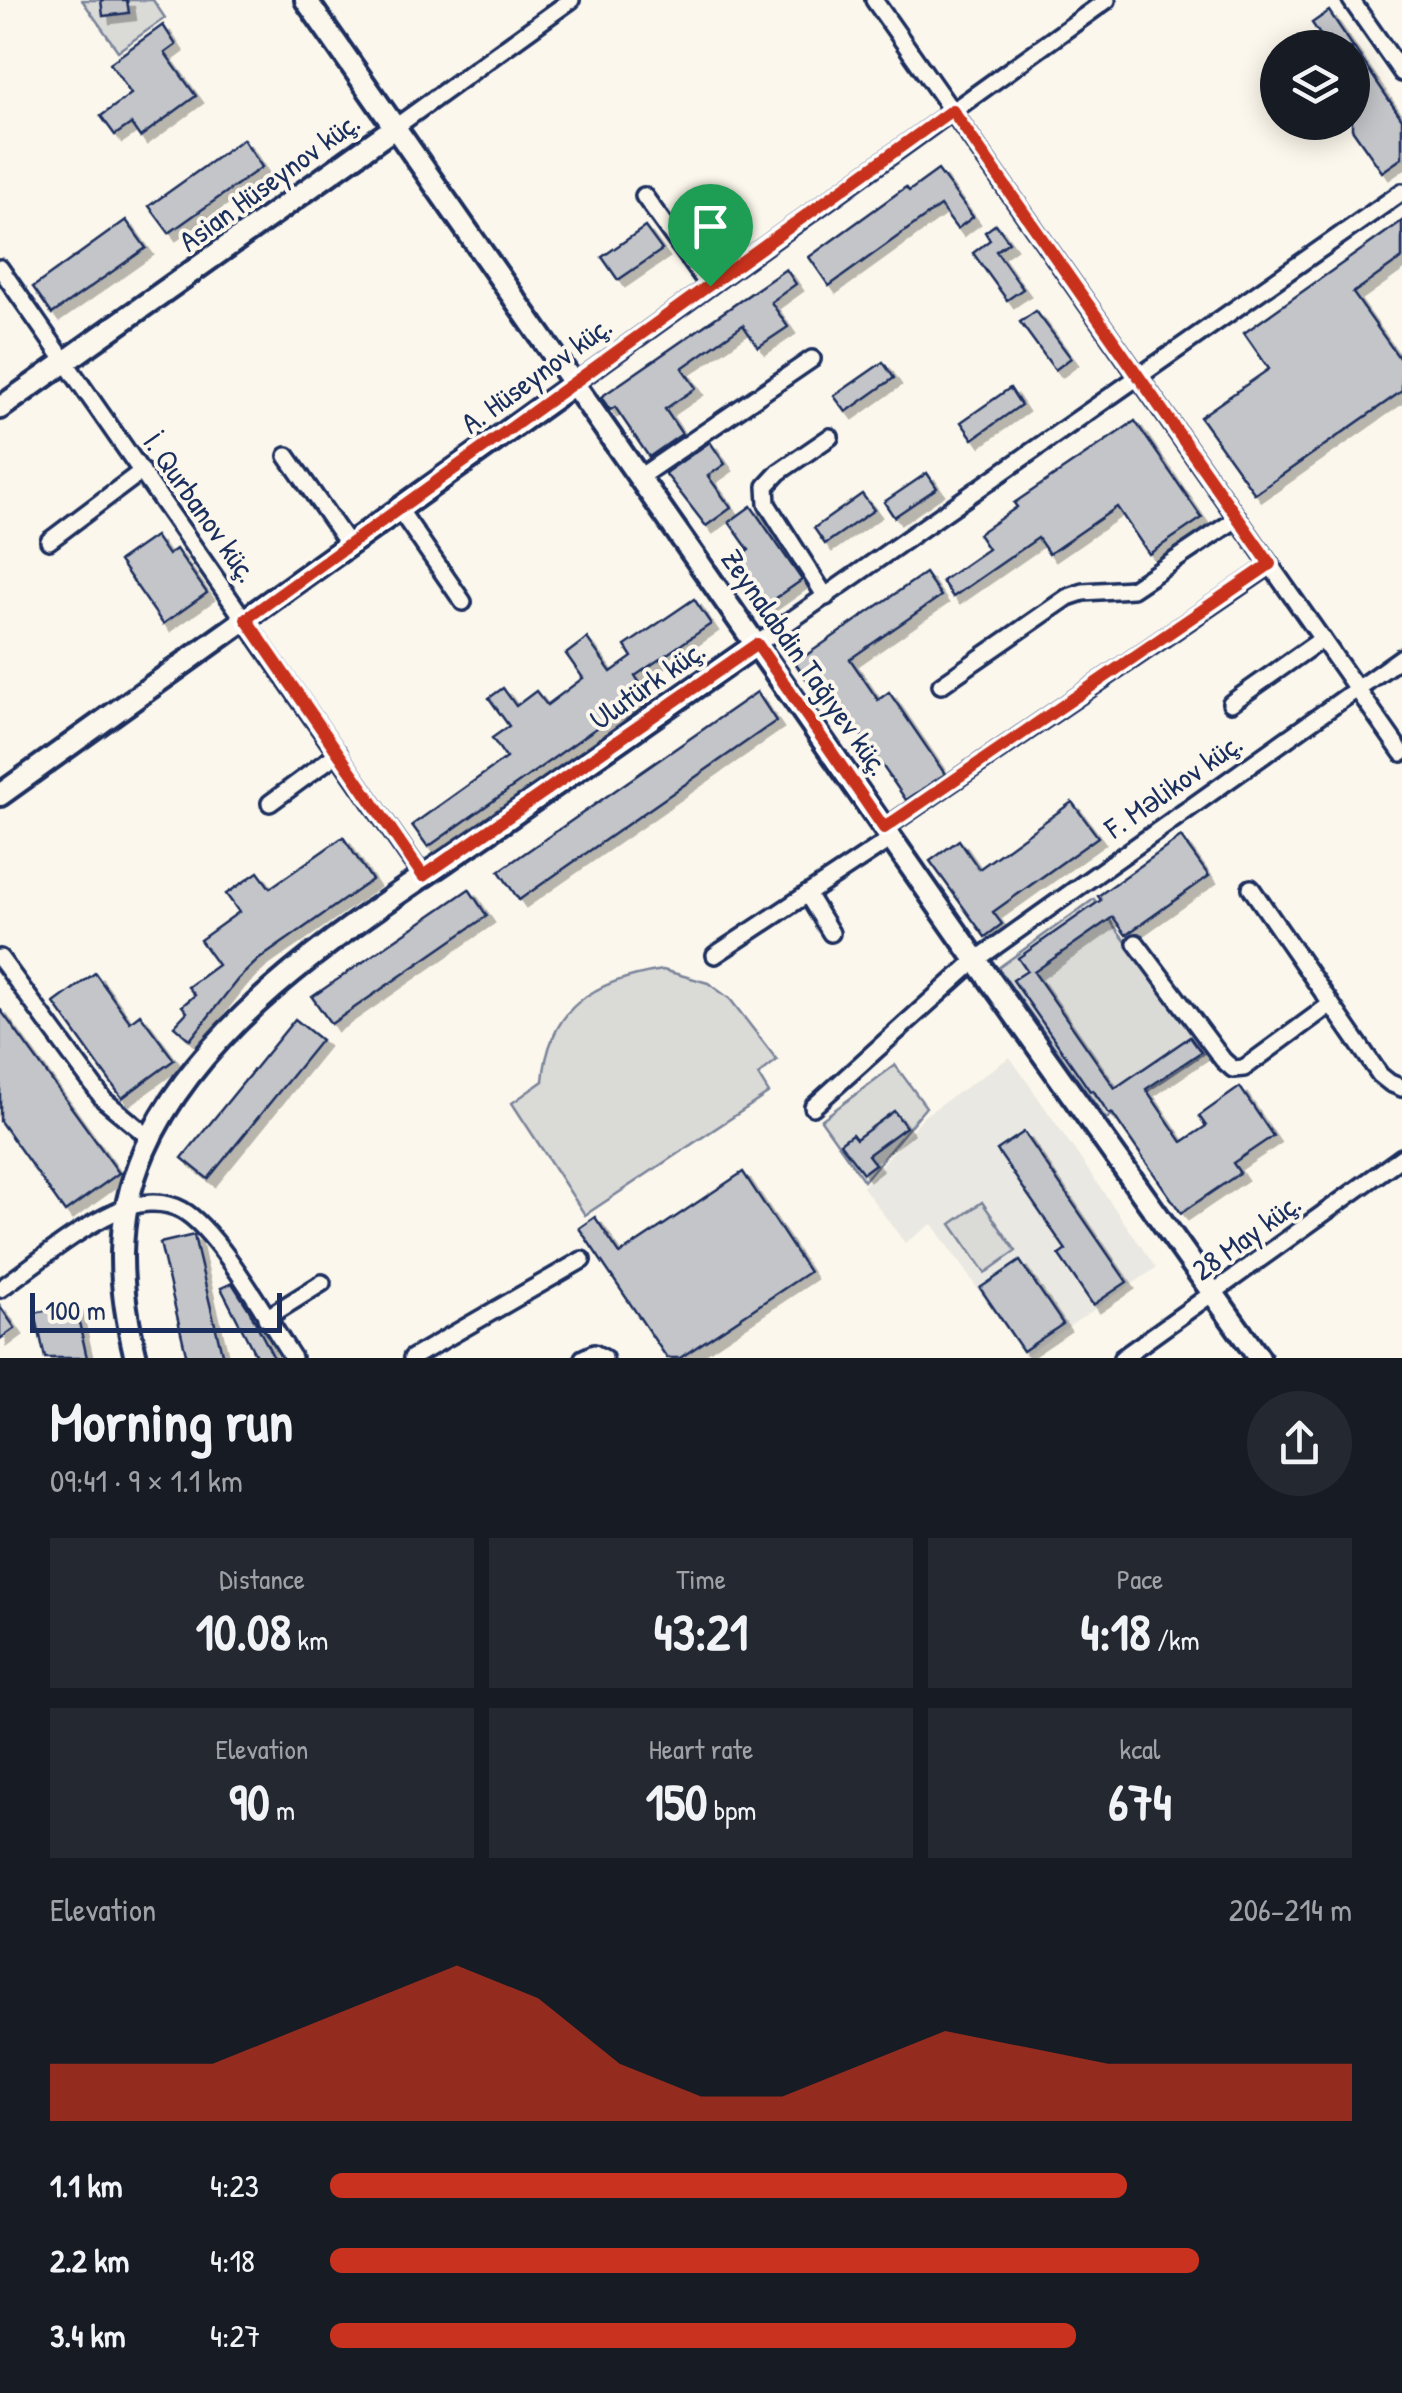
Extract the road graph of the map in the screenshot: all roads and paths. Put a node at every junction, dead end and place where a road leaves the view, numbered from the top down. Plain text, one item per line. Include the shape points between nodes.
1 (306, 0) edge
2 (571, 0) edge
3 (874, 0) edge
4 (1107, 0) edge
5 (1351, 0) edge
6 (1402, 73) edge
7 (952, 110) junction
8 (394, 128) junction
9 (1402, 192) edge
10 (644, 196) dead end
11 (0, 268) edge
12 (710, 286) junction
13 (812, 359) dead end
14 (66, 362) junction
15 (1139, 376) junction
16 (575, 383) junction
17 (0, 408) edge
18 (830, 437) dead end
19 (287, 456) dead end
20 (142, 472) junction
21 (640, 476) junction
22 (399, 509) junction
23 (1238, 518) junction
24 (50, 541) dead end
25 (350, 545) junction
26 (1270, 564) junction
27 (826, 597) junction
28 (462, 602) dead end
29 (246, 619) junction
30 (1322, 638) junction
31 (757, 644) junction
32 (1402, 657) edge
33 (941, 685) dead end
34 (1358, 689) junction
35 (1231, 703) dead end
36 (338, 753) junction
37 (1402, 753) edge
38 (0, 796) edge
39 (270, 803) dead end
40 (888, 833) junction
41 (423, 876) junction
42 (1251, 888) dead end
43 (806, 894) junction
44 (831, 932) dead end
45 (1136, 942) dead end
46 (714, 954) dead end
47 (0, 958) edge
48 (976, 960) junction
49 (1331, 1004) junction
50 (1402, 1088) edge
51 (813, 1107) dead end
52 (150, 1138) junction
53 (1402, 1157) edge
54 (128, 1207) junction
55 (582, 1260) dead end
56 (322, 1283) dead end
57 (0, 1290) edge
58 (1212, 1294) junction
59 (266, 1318) junction
60 (136, 1358) edge
61 (293, 1358) edge
62 (412, 1358) edge
63 (583, 1358) edge
64 (604, 1358) edge
65 (1122, 1358) edge
66 (1259, 1358) edge

1 - 8 street, Zeynalabdin Tağıyev küç.
2 - 8 street, Asian Hüseynov küç.
3 - 7 street
4 - 7 street, A. Hüseynov küç.
5 - 6 street
7 - 12 street, A. Hüseynov küç.
7 - 15 street
8 - 14 street, Asian Hüseynov küç.
8 - 16 street, Zeynalabdin Tağıyev küç.
9 - 15 street, Ulutürk küç.
10 - 12 street
11 - 14 street, İ. Qurbanov küç.
12 - 16 street, A. Hüseynov küç.
13 - 21 street
14 - 17 street, Asian Hüseynov küç.
14 - 20 street, İ. Qurbanov küç.
15 - 23 street
15 - 27 street, Ulutürk küç.
16 - 21 street, Zeynalabdin Tağıyev küç.
16 - 22 street, A. Hüseynov küç.
18 - 27 street via 766,486 767,504
19 - 25 street
20 - 24 street
20 - 29 street, İ. Qurbanov küç.
21 - 31 street, Zeynalabdin Tağıyev küç.
22 - 25 street, A. Hüseynov küç.
22 - 28 street
23 - 26 street
23 - 33 street via 1132,588 1068,598
25 - 29 street, A. Hüseynov küç.
26 - 30 street
26 - 40 street
27 - 31 street, Ulutürk küç.
29 - 36 street, İ. Qurbanov küç.
29 - 38 street, A. Hüseynov küç.
30 - 34 street
30 - 35 street
31 - 40 street, Zeynalabdin Tağıyev küç.
31 - 41 street, Ulutürk küç.
32 - 34 street, F. Məlikov küç.
34 - 37 street
34 - 48 street, F. Məlikov küç.
36 - 39 street
36 - 41 street, İ. Qurbanov küç.
40 - 43 street
40 - 48 street, Zeynalabdin Tağıyev küç.
41 - 52 street, Ulutürk küç. via 249,1010 177,1094
42 - 49 street
43 - 44 street
43 - 46 street
45 - 49 street via 1234,1069
47 - 52 street via 104,1100
48 - 51 street, F. Məlikov küç.
48 - 58 street, Zeynalabdin Tağıyev küç.
49 - 50 street via 1380,1075
52 - 54 street, Ulutürk küç.
53 - 58 street, 28 May küç.
54 - 57 street
54 - 59 street via 170,1205 190,1215
54 - 60 street, Ulutürk küç. via 120,1268
55 - 62 street
56 - 59 street
58 - 65 street, 28 May küç.
58 - 66 street, Zeynalabdin Tağıyev küç.
59 - 61 street
63 - 64 street

